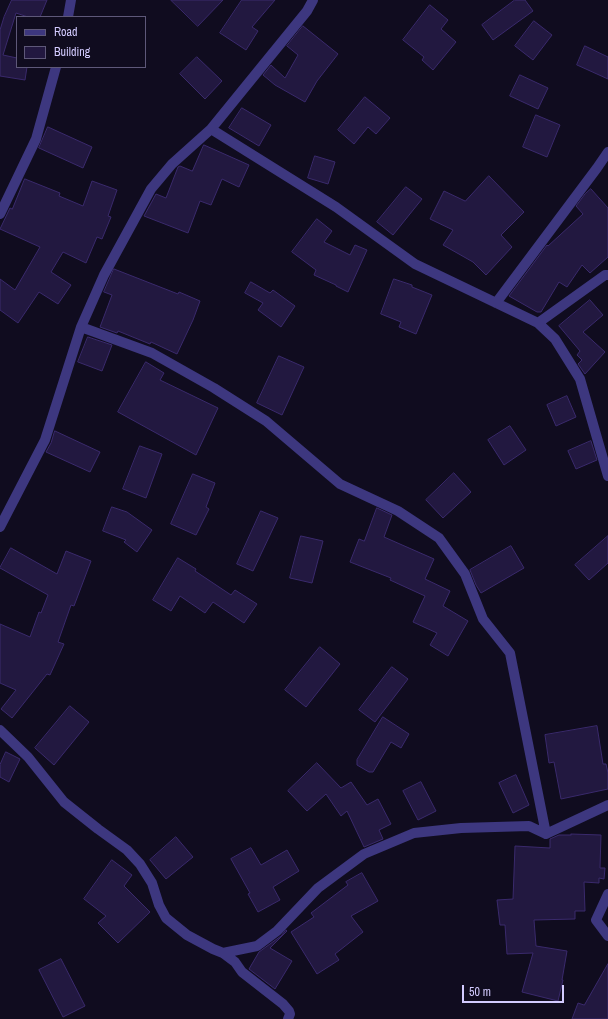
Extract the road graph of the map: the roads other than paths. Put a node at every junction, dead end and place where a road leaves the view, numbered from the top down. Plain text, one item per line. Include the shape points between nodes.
1 (71, 0) edge
2 (313, 0) edge
3 (68, 16) edge
4 (56, 68) edge
5 (211, 129) junction
6 (608, 152) edge
7 (0, 214) edge
8 (608, 275) edge
9 (496, 303) junction
10 (538, 323) junction
11 (81, 327) junction
12 (608, 476) edge
13 (0, 527) edge
14 (0, 730) edge
15 (608, 804) edge
16 (546, 834) junction
17 (608, 894) edge
18 (608, 936) edge
19 (223, 953) junction
20 (288, 1019) edge

1 - 3 street
2 - 5 street via 307,11
4 - 7 street via 36,139
5 - 9 street via 336,207 415,264
5 - 11 street via 172,164 151,189 104,275
6 - 9 street
8 - 10 street
9 - 10 street
10 - 12 street via 555,339 580,379
11 - 13 street via 45,440
11 - 16 street via 152,353 214,388 266,421 340,484 398,511 439,538 465,574 483,619 510,653
14 - 19 street via 28,758 64,802 127,850 140,864 152,883 166,918 188,935
15 - 16 street
16 - 19 street via 529,826 461,828 414,833 364,854 318,888 277,931 257,946
17 - 18 street via 596,920
19 - 20 street via 235,962 242,972 283,1004 289,1011

